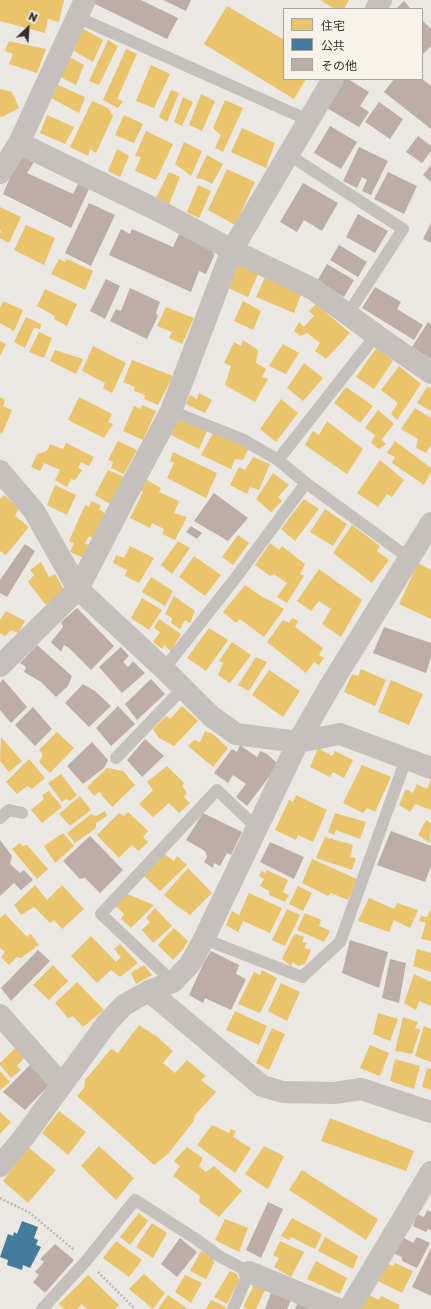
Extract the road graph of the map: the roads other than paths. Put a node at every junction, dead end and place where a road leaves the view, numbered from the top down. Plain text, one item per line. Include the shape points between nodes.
1 (81, 8) edge
2 (332, 80) edge
3 (308, 120) junction
4 (19, 143) junction
5 (289, 155) junction
6 (0, 173) edge
7 (232, 250) junction
8 (348, 314) junction
9 (376, 335) junction
10 (431, 373) edge
11 (171, 411) junction
12 (278, 460) junction
13 (0, 471) edge
14 (306, 483) junction
15 (423, 542) edge
16 (78, 590) junction
17 (3, 658) edge
18 (164, 669) junction
19 (183, 688) junction
20 (298, 742) junction
21 (116, 758) dead end
22 (406, 759) junction
23 (431, 768) edge
24 (22, 813) dead end
25 (0, 818) edge
26 (257, 828) junction
27 (204, 939) junction
28 (173, 982) junction
29 (149, 991) junction
30 (0, 1015) edge
31 (62, 1085) junction
32 (431, 1112) edge
33 (0, 1166) edge
34 (431, 1172) edge
35 (249, 1272) junction
36 (42, 1309) edge
37 (233, 1309) edge
38 (338, 1309) edge
39 (349, 1309) edge

1 - 3 lane
1 - 4 street
2 - 3 street
3 - 5 street
4 - 6 street
4 - 7 street via 163,213
5 - 7 street
5 - 8 lane via 403,229
7 - 8 street via 313,289
7 - 11 street
8 - 9 street
9 - 10 street
9 - 12 lane
11 - 12 lane via 242,440
11 - 16 street
12 - 14 lane
13 - 16 street via 34,511
14 - 15 lane
14 - 18 lane
15 - 20 street via 330,686
16 - 17 street
16 - 18 street
18 - 19 street
19 - 20 street via 211,716 236,734
19 - 21 lane
20 - 22 street via 340,734
20 - 26 street
22 - 23 street
22 - 27 lane via 340,942 302,977
24 - 25 lane via 9,810
26 - 27 street
26 - 28 lane via 217,790 101,914
27 - 28 street via 190,964
28 - 29 street
29 - 31 street via 124,1005 107,1023
29 - 32 street via 262,1086 283,1092 334,1093 361,1089
30 - 31 street
31 - 33 street
34 - 39 street
35 - 36 lane via 219,1256 135,1200 86,1261
35 - 37 lane
35 - 38 street

